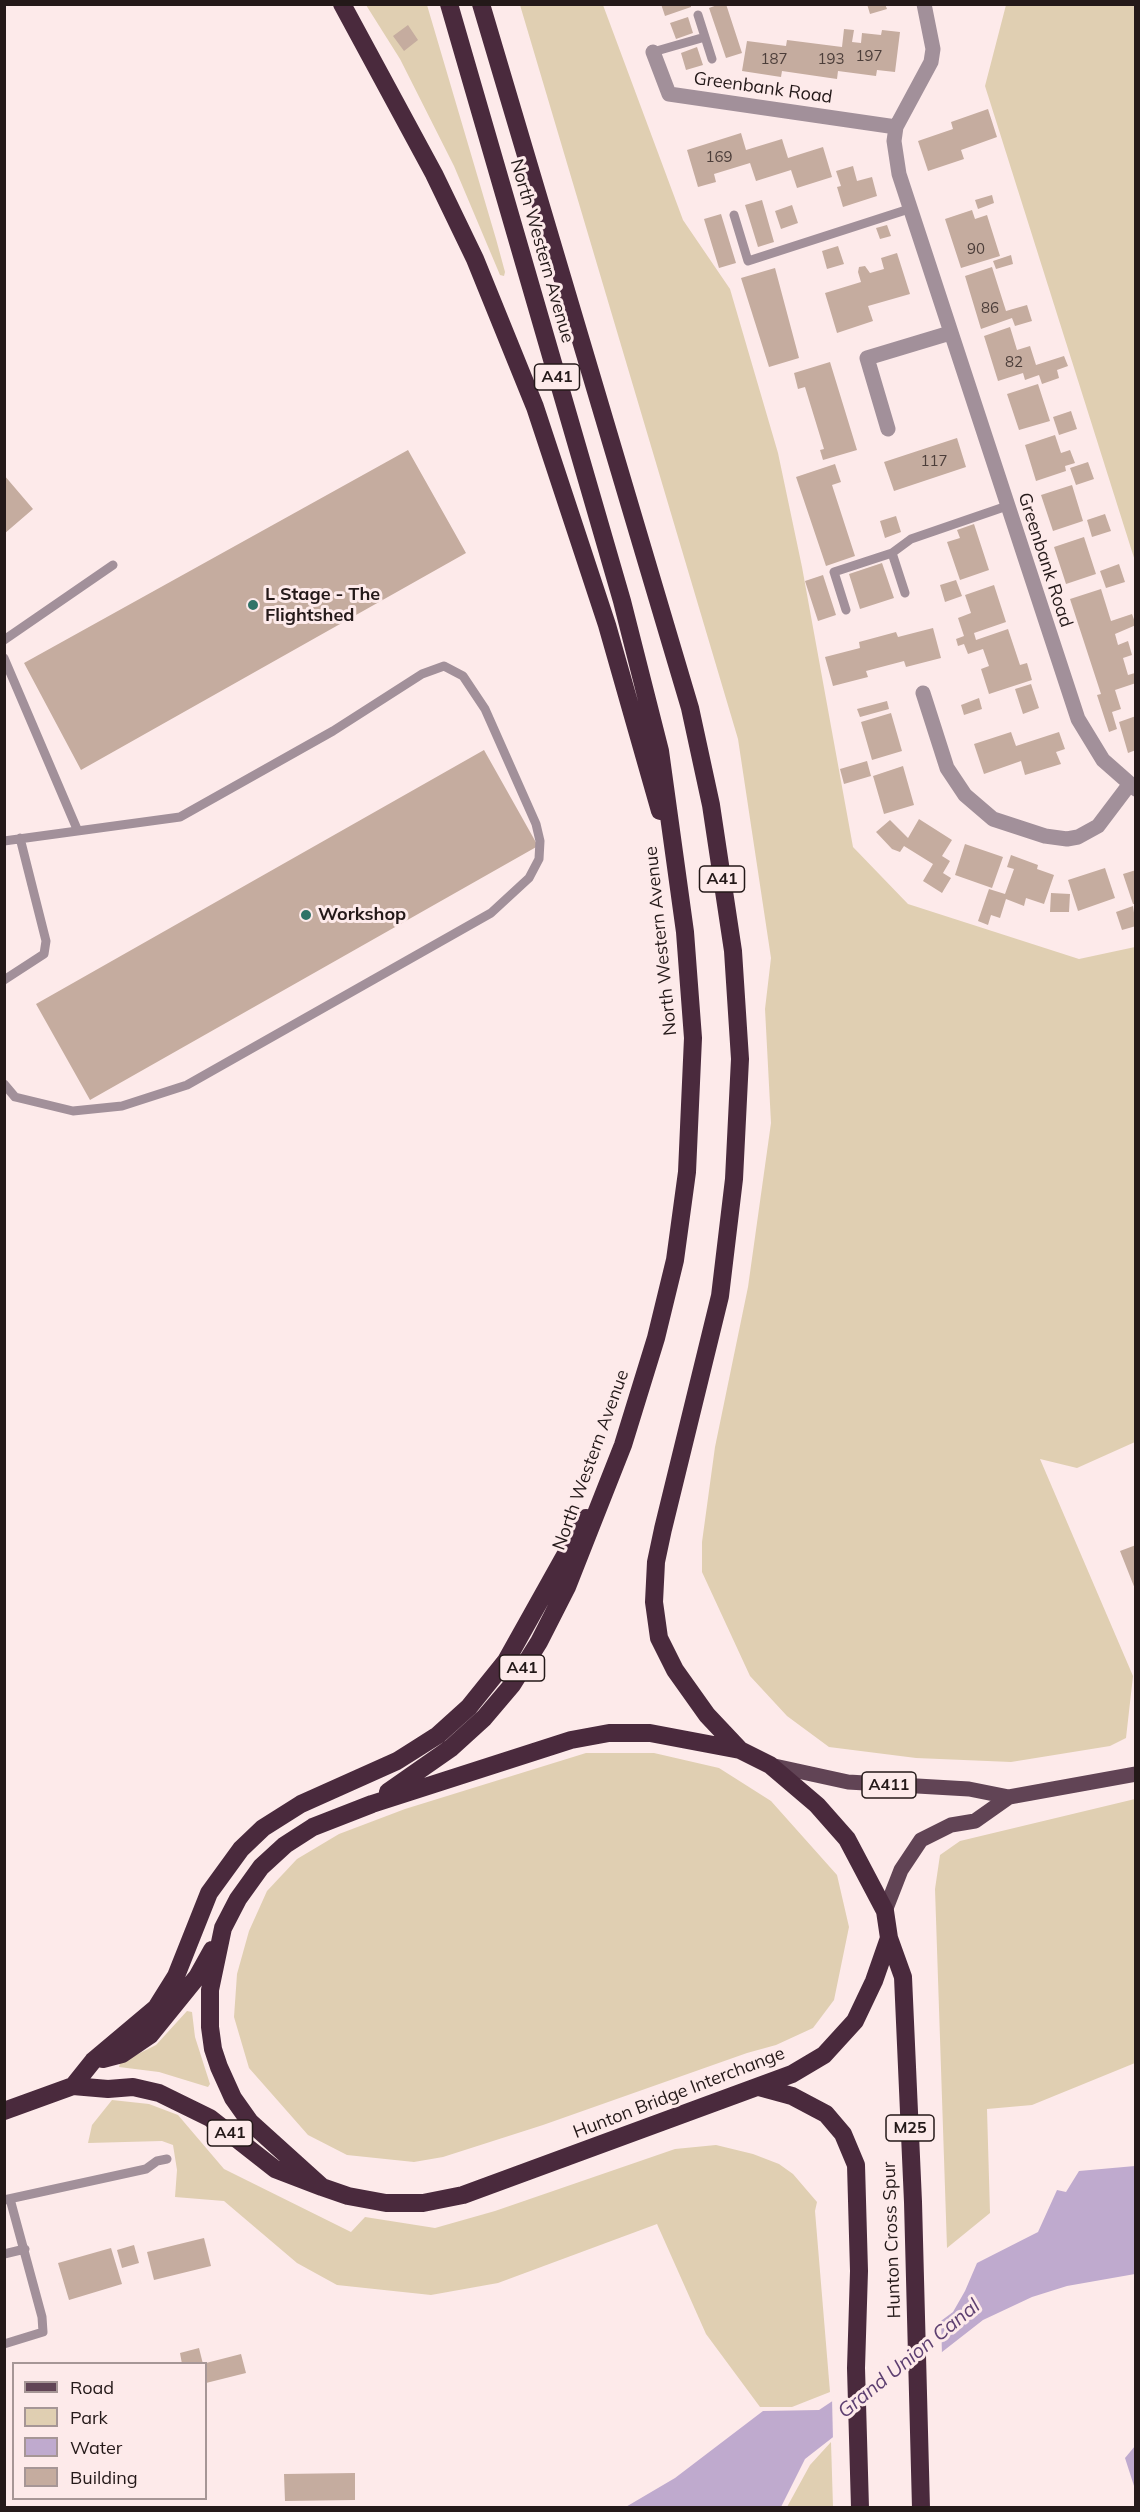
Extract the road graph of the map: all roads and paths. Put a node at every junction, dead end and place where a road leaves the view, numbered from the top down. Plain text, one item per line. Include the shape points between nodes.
1 (342, 4) edge
2 (449, 4) edge
3 (481, 4) edge
4 (925, 9) edge
5 (698, 15) dead end
6 (705, 37) junction
7 (653, 52) joint
8 (712, 59) dead end
9 (896, 127) junction
10 (909, 209) junction
11 (734, 215) dead end
12 (950, 333) junction
13 (888, 429) dead end
14 (1007, 506) junction
15 (892, 554) junction
16 (113, 565) dead end
17 (905, 592) dead end
18 (846, 610) dead end
19 (4, 640) edge
20 (4, 658) edge
21 (922, 693) dead end
22 (1132, 787) edge
23 (77, 829) junction
24 (20, 838) junction
25 (4, 841) edge
26 (675, 859) junction
27 (4, 980) edge
28 (4, 1084) edge
29 (608, 1484) junction
30 (740, 1750) junction
31 (770, 1765) junction
32 (1136, 1774) edge
33 (1009, 1797) junction
34 (372, 1803) junction
35 (885, 1911) junction
36 (223, 1928) junction
37 (888, 1938) junction
38 (93, 2061) junction
39 (73, 2086) junction
40 (759, 2087) junction
41 (4, 2111) edge
42 (166, 2159) dead end
43 (322, 2187) junction
44 (7, 2200) edge
45 (25, 2249) junction
46 (4, 2254) edge
47 (4, 2344) edge
48 (860, 2508) edge
49 (921, 2508) edge

1 - 26 highway via 475,259 535,407 607,625
2 - 26 highway, North Western Avenue / A41 via 622,601 660,751
3 - 30 highway, North Western Avenue / A41 via 690,708 711,805 730,928 740,1059 734,1179 720,1296 656,1562 654,1602 659,1638 675,1670 707,1715
4 - 9 street, Greenbank Road via 933,49 931,62
5 - 6 lane
6 - 7 lane
6 - 8 lane
7 - 9 street, Greenbank Road via 669,94
9 - 10 street, Greenbank Road via 895,155
10 - 11 lane via 748,261
10 - 12 street, Greenbank Road
12 - 13 street via 867,358
12 - 14 street, Greenbank Road
14 - 15 lane via 911,539
14 - 22 street, Greenbank Road via 1078,719 1103,759
15 - 17 lane
15 - 18 lane via 834,572
16 - 19 lane
20 - 23 lane
21 - 22 street, Greenbank Road via 946,768 965,795 993,819 1045,836 1078,837 1098,826
23 - 24 lane
23 - 28 lane via 180,817 333,731 422,674 444,666 463,676 485,709 540,841 539,859 529,878 491,914 187,1085 122,1106 73,1112 15,1097
24 - 25 lane
24 - 27 lane via 46,941 44,954
26 - 29 highway, North Western Avenue / A41 via 693,1038 687,1172 675,1260 656,1338
29 - 34 highway, North Western Avenue / A41 via 567,1587 512,1685 451,1748
29 - 38 highway via 570,1541 506,1661 469,1707 438,1735 397,1761 301,1804 263,1828 224,1869 209,1893 176,1976 156,2008
30 - 31 highway, Hunton Bridge Interchange
30 - 34 highway, Hunton Bridge Interchange via 650,1733 609,1733 572,1740
31 - 33 main road, A411 via 848,1782 969,1788
31 - 35 highway, Hunton Bridge Interchange via 817,1805 847,1839
32 - 33 main road, A411
33 - 35 main road, A411 via 975,1821 951,1825 921,1840 901,1870
34 - 36 highway, Hunton Bridge Interchange via 313,1827 285,1845 261,1867
35 - 37 highway, Hunton Bridge Interchange
36 - 38 highway via 197,1977 150,2035 122,2054
36 - 43 highway, Hunton Bridge Interchange via 210,1990 210,2027 219,2067 233,2098 250,2122
37 - 40 highway, Hunton Bridge Interchange via 855,2021 824,2055
37 - 49 highway, Hunton Cross Spur / M25 via 903,1977
38 - 39 highway
39 - 41 highway, A41
39 - 43 highway, A41 via 133,2087 175,2100 210,2118 275,2169
40 - 43 highway, Hunton Bridge Interchange via 463,2195 423,2203 386,2203
40 - 48 highway, Hunton Cross Spur via 792,2096 826,2114 843,2134 854,2158 859,2271 856,2368
42 - 44 lane via 146,2169
44 - 45 lane
45 - 46 lane
45 - 47 lane via 43,2332

